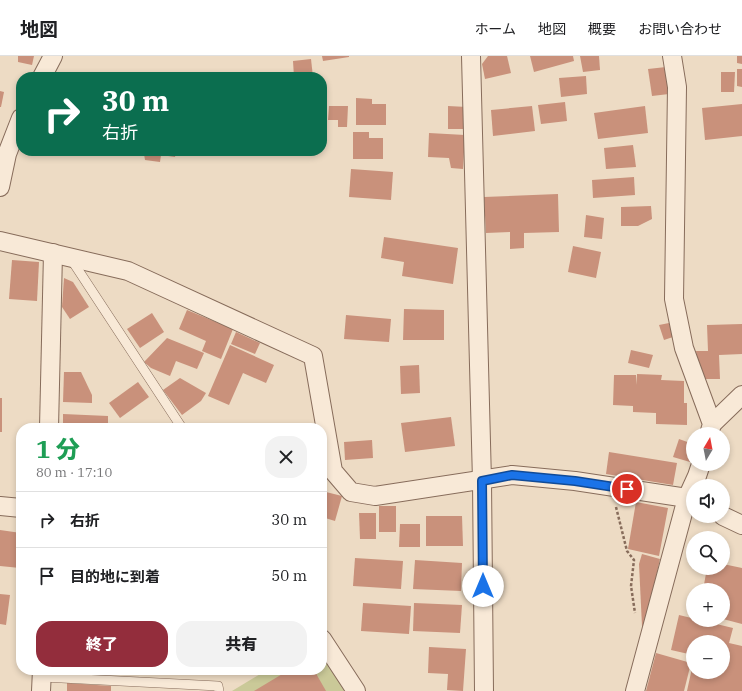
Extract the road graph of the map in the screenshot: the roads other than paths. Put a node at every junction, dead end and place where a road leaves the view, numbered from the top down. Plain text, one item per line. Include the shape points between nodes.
1 (53, 56) edge
2 (471, 56) edge
3 (672, 56) edge
4 (45, 72) edge
5 (16, 131) edge
6 (0, 187) edge
7 (0, 241) edge
8 (61, 255) junction
9 (742, 395) edge
10 (49, 423) edge
11 (179, 423) edge
12 (325, 423) edge
13 (710, 427) edge
14 (713, 427) edge
15 (327, 436) edge
16 (482, 481) junction
17 (686, 498) edge
18 (0, 506) edge
19 (16, 508) edge
20 (686, 513) edge
21 (730, 519) edge
22 (742, 525) edge
23 (327, 647) edge
24 (42, 679) edge
25 (219, 691) edge
26 (356, 691) edge
27 (484, 691) edge
28 (635, 691) edge

1 - 4 street
2 - 16 street
3 - 13 street via 677,87 674,299 684,348
5 - 6 street via 7,154
7 - 8 street
8 - 10 street
8 - 11 lane
8 - 12 street via 128,271 313,356
9 - 14 street
15 - 16 street via 333,471 351,492 375,496
16 - 17 street via 512,475
16 - 27 street
18 - 19 street
20 - 28 street
21 - 22 street
23 - 26 street
24 - 25 lane via 218,686

